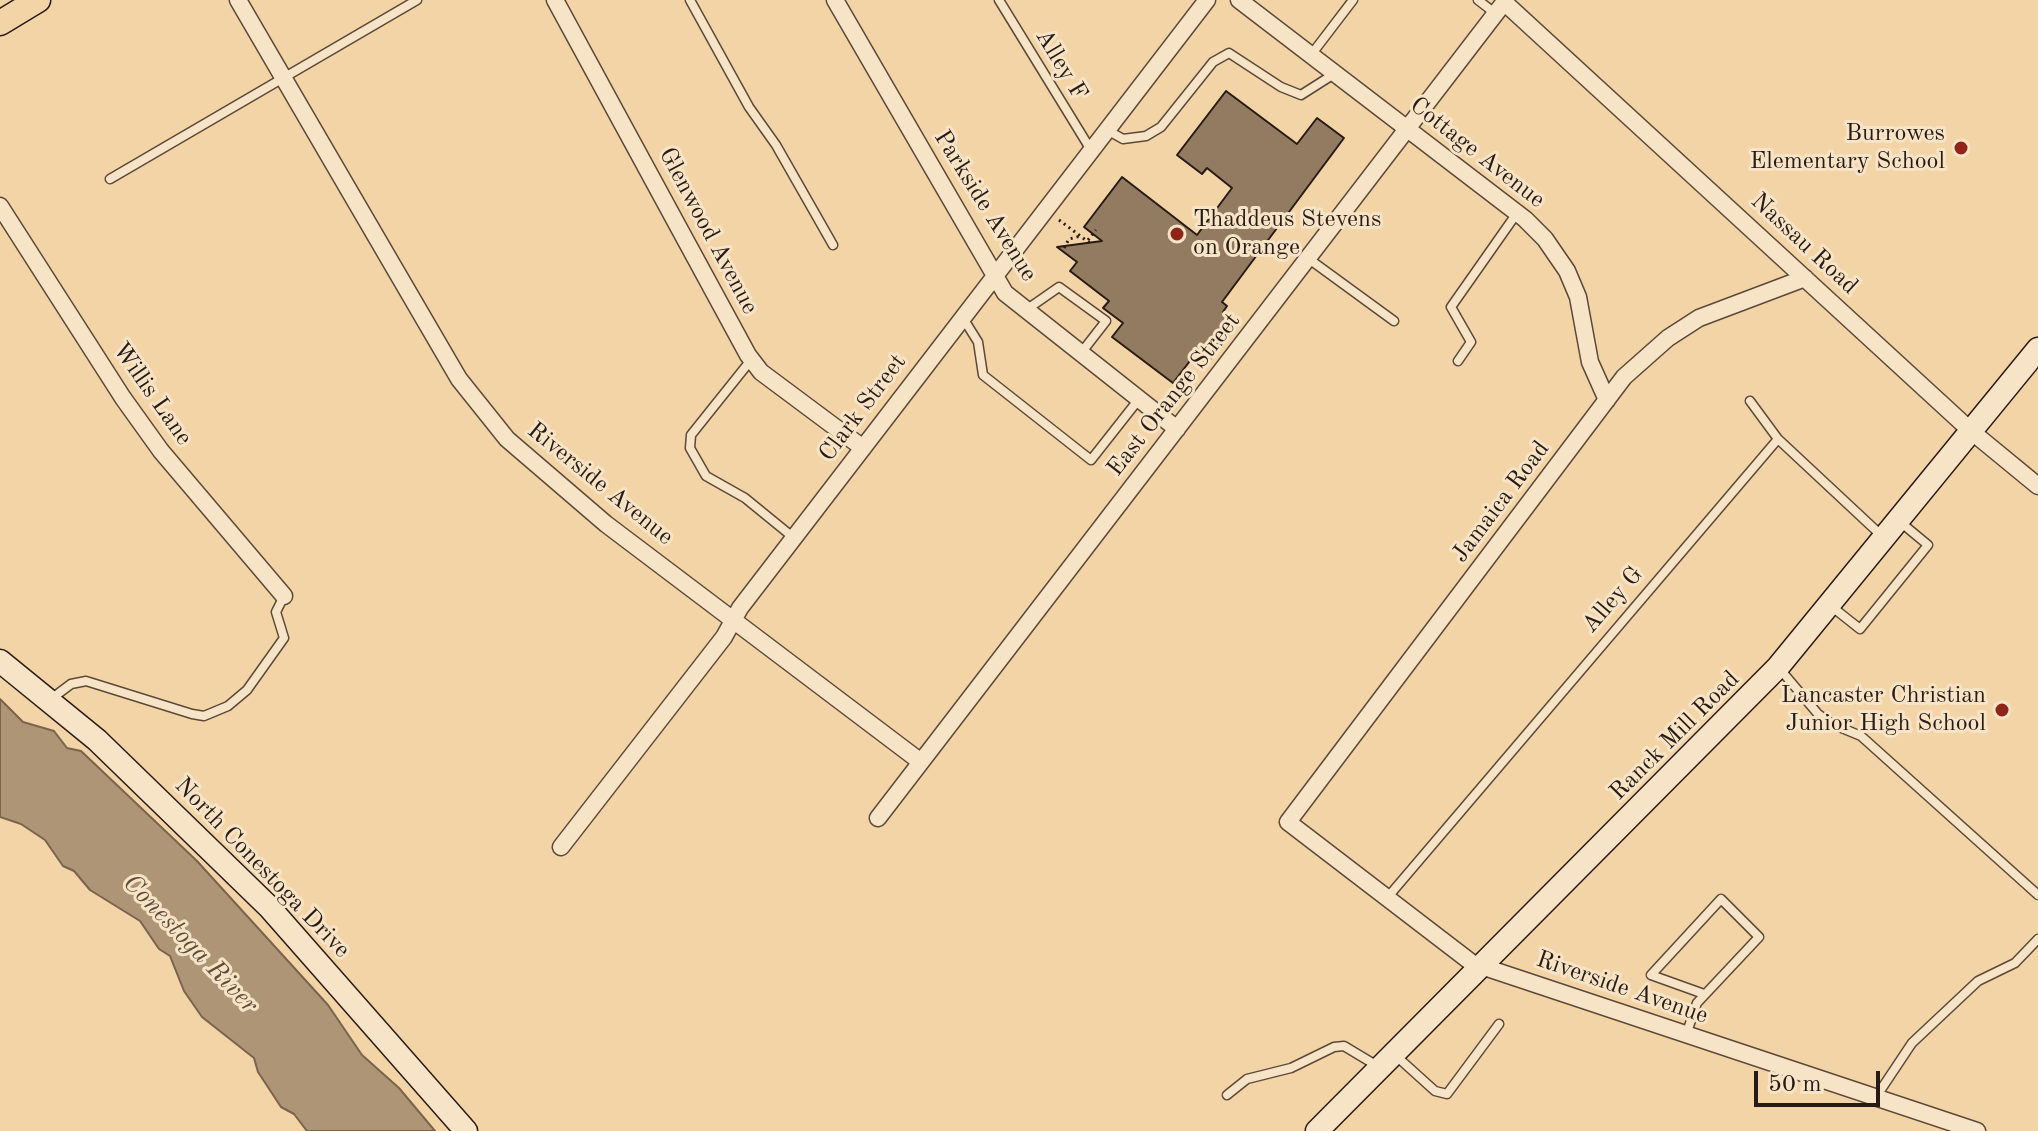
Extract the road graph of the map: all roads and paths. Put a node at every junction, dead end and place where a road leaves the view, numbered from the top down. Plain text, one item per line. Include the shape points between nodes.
1 (38, 0) edge
2 (238, 0) edge
3 (417, 0) edge
4 (555, 0) edge
5 (690, 0) edge
6 (835, 0) edge
7 (999, 0) edge
8 (1207, 0) edge
9 (1239, 0) edge
10 (1353, 0) edge
11 (1478, 0) edge
12 (1502, 5) edge
13 (0, 23) edge
14 (1311, 55) junction
15 (1335, 74) junction
16 (284, 78) junction
17 (1407, 129) junction
18 (1107, 130) junction
19 (1091, 151) junction
20 (110, 179) dead end
21 (1517, 213) junction
22 (2, 215) edge
23 (1065, 225) dead end
24 (1096, 230) dead end
25 (1081, 236) junction
26 (833, 245) dead end
27 (1064, 248) dead end
28 (1309, 259) junction
29 (995, 276) junction
30 (1805, 278) junction
31 (1026, 310) junction
32 (963, 318) junction
33 (1394, 321) dead end
34 (2038, 349) edge
35 (1081, 353) junction
36 (751, 360) junction
37 (1458, 361) dead end
38 (1139, 399) junction
39 (1607, 400) junction
40 (1750, 401) dead end
41 (1177, 429) junction
42 (1971, 431) junction
43 (1778, 439) junction
44 (863, 448) junction
45 (2038, 486) edge
46 (1891, 529) junction
47 (794, 538) junction
48 (284, 596) joint
49 (1829, 604) junction
50 (733, 620) junction
51 (0, 661) edge
52 (1778, 667) junction
53 (51, 699) junction
54 (921, 762) junction
55 (878, 818) dead end
56 (1288, 822) joint
57 (561, 847) dead end
58 (2038, 895) edge
59 (1386, 899) junction
60 (2038, 939) edge
61 (1482, 966) junction
62 (1704, 994) junction
63 (1499, 1024) dead end
64 (1685, 1036) junction
65 (1387, 1060) junction
66 (1227, 1095) dead end
67 (1876, 1098) junction
68 (1320, 1130) edge
69 (466, 1131) edge
70 (1977, 1131) edge

1 - 13 main road
2 - 16 street, Riverside Avenue
3 - 16 lane
4 - 36 street, Glenwood Avenue
5 - 26 lane
6 - 29 street, Parkside Avenue
7 - 19 lane, Alley F
8 - 18 street, Clark Street
9 - 14 street, Cottage Avenue
10 - 14 lane
11 - 12 lane
12 - 17 street, East Orange Street
12 - 30 street, Nassau Road
14 - 15 street, Cottage Avenue
15 - 17 street, Cottage Avenue
15 - 18 lane via 1301,95 1229,53 1213,62 1161,127 1146,136 1123,139
16 - 20 lane
16 - 50 street, Riverside Avenue via 480,409 537,468
17 - 21 street, Cottage Avenue
17 - 28 street, East Orange Street
18 - 19 street, Clark Street
19 - 29 street, Clark Street
21 - 37 lane via 1451,307 1471,342
21 - 39 street, Cottage Avenue via 1545,239 1567,271 1582,311 1590,362
22 - 48 street, Willis Lane via 145,430
23 - 25 path
24 - 25 path via 1089,242
25 - 27 path via 1069,239
28 - 33 lane
28 - 41 street, East Orange Street
29 - 31 street, Parkside Avenue via 1005,293
29 - 32 street, Clark Street
30 - 39 street, Jamaica Road via 1699,318 1646,355
30 - 42 street, Nassau Road
31 - 35 street, Parkside Avenue
31 - 35 lane via 1055,289 1068,290 1106,321
32 - 38 lane via 978,342 983,375 1091,460
32 - 44 street, Clark Street
34 - 42 street, Ranck Mill Road
35 - 38 street, Parkside Avenue
36 - 44 street, Glenwood Avenue
36 - 47 lane via 691,435 690,448 706,476 745,498
38 - 41 street, Parkside Avenue
39 - 56 street, Jamaica Road
40 - 43 lane
41 - 54 street, East Orange Street
42 - 45 street, Nassau Road
42 - 46 street, Ranck Mill Road
43 - 46 lane
43 - 59 lane, Alley G
44 - 47 street, Clark Street
46 - 49 street, Ranck Mill Road
46 - 49 lane via 1928,545 1860,629
47 - 50 street, Clark Street
48 - 53 lane via 276,612 284,638 247,690 228,706 204,716 192,714 86,681 71,684
49 - 52 street, Ranck Mill Road
50 - 54 street, Riverside Avenue
50 - 57 street, Clark Street
51 - 53 street, North Conestoga Drive
52 - 58 lane via 1818,714 1861,736
52 - 61 street, Ranck Mill Road
53 - 69 street, North Conestoga Drive via 269,907
54 - 55 street, East Orange Street
56 - 59 street, Riverside Avenue
59 - 61 street, Riverside Avenue via 1464,959
60 - 67 lane via 2015,963 1978,981 1912,1043
61 - 64 street, Riverside Avenue
61 - 65 street, Ranck Mill Road
62 - 62 lane via 1759,937 1721,899 1651,975
62 - 64 lane
63 - 65 lane via 1447,1094
64 - 67 street, Riverside Avenue
65 - 66 lane via 1334,1047 1291,1068 1247,1079
65 - 68 street, Ranck Mill Road
67 - 70 street, Riverside Avenue

